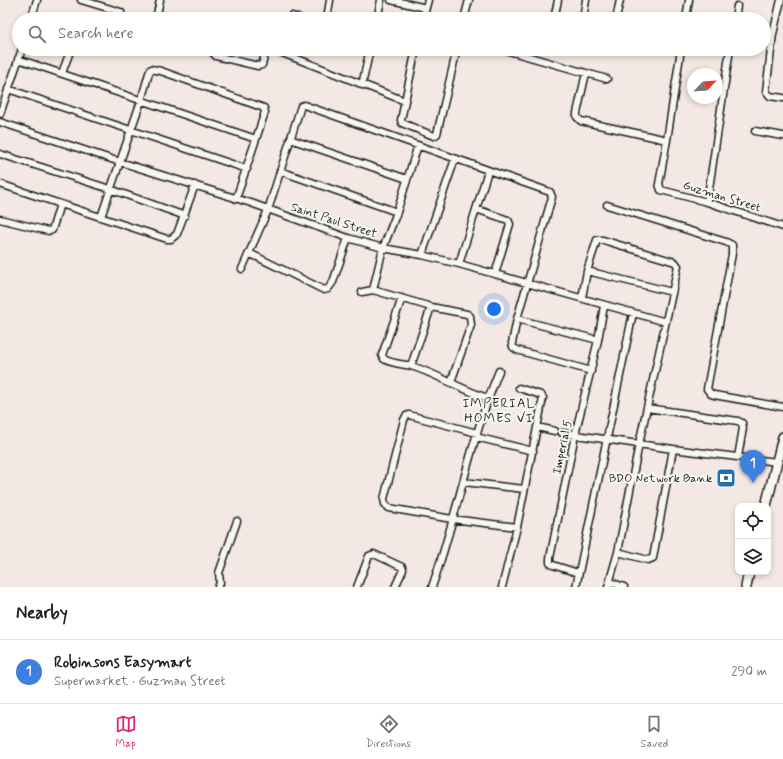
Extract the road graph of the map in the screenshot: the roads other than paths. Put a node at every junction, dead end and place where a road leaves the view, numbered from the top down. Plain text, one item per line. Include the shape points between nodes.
1 (37, 0) edge
2 (81, 0) edge
3 (160, 0) edge
4 (330, 0) edge
5 (381, 0) edge
6 (391, 0) edge
7 (428, 0) edge
8 (469, 0) edge
9 (558, 0) edge
10 (586, 0) edge
11 (620, 0) edge
12 (689, 0) edge
13 (781, 0) edge
14 (737, 6) dead end
15 (426, 8) junction
16 (33, 12) edge
17 (121, 12) dead end
18 (157, 12) edge
19 (328, 12) edge
20 (378, 12) edge
21 (425, 12) edge
22 (466, 12) edge
23 (555, 12) edge
24 (583, 12) edge
25 (617, 12) edge
26 (687, 12) edge
27 (736, 12) edge
28 (771, 50) edge
29 (19, 56) edge
30 (68, 56) edge
31 (216, 56) edge
32 (264, 56) edge
33 (290, 56) edge
34 (368, 56) edge
35 (414, 56) edge
36 (455, 56) edge
37 (526, 56) edge
38 (680, 56) edge
39 (729, 56) edge
40 (770, 56) edge
41 (18, 59) junction
42 (62, 73) junction
43 (586, 73) junction
44 (607, 79) dead end
45 (362, 85) junction
46 (8, 89) junction
47 (783, 98) edge
48 (141, 101) junction
49 (404, 101) junction
50 (0, 114) edge
51 (0, 122) edge
52 (130, 130) junction
53 (755, 131) dead end
54 (783, 136) edge
55 (290, 138) junction
56 (256, 139) junction
57 (667, 140) junction
58 (418, 145) junction
59 (0, 154) edge
60 (455, 159) junction
61 (120, 162) junction
62 (246, 169) junction
63 (488, 171) junction
64 (280, 172) junction
65 (407, 179) junction
66 (0, 184) edge
67 (195, 185) junction
68 (110, 190) junction
69 (236, 199) junction
70 (707, 202) junction
71 (60, 204) junction
72 (607, 205) dead end
73 (268, 210) junction
74 (476, 210) junction
75 (397, 212) junction
76 (185, 216) junction
77 (101, 217) junction
78 (0, 219) edge
79 (783, 227) edge
80 (348, 238) junction
81 (383, 248) junction
82 (249, 253) junction
83 (422, 255) junction
84 (459, 264) junction
85 (242, 269) dead end
86 (587, 271) junction
87 (495, 274) junction
88 (527, 283) junction
89 (373, 290) junction
90 (362, 292) dead end
91 (672, 292) junction
92 (402, 298) junction
93 (582, 298) junction
94 (604, 306) junction
95 (431, 307) junction
96 (633, 313) junction
97 (517, 319) junction
98 (666, 322) junction
99 (598, 340) junction
100 (411, 366) junction
101 (499, 371) dead end
102 (590, 371) junction
103 (451, 382) junction
104 (519, 388) dead end
105 (488, 398) junction
106 (783, 407) edge
107 (647, 408) junction
108 (537, 427) junction
109 (555, 431) dead end
110 (562, 433) dead end
111 (476, 435) junction
112 (575, 435) junction
113 (783, 437) edge
114 (606, 439) junction
115 (639, 444) junction
116 (782, 447) edge
117 (674, 449) junction
118 (533, 450) junction
119 (738, 457) junction
120 (777, 462) junction
121 (464, 482) junction
122 (524, 489) junction
123 (767, 503) edge
124 (452, 519) junction
125 (238, 521) dead end
126 (517, 526) junction
127 (618, 552) junction
128 (578, 573) junction
129 (749, 575) edge
130 (609, 585) edge
131 (218, 587) edge
132 (357, 587) edge
133 (395, 587) edge
134 (432, 587) edge
135 (502, 587) edge
136 (576, 587) edge
137 (624, 587) edge
138 (746, 587) edge

1 - 16 street
2 - 17 street
3 - 18 street
4 - 19 street
5 - 20 street
6 - 15 street
7 - 15 street
8 - 22 street
9 - 23 street
10 - 24 street
11 - 25 street
12 - 26 street
13 - 28 street
14 - 27 street
15 - 21 street
29 - 41 street
30 - 42 street
31 - 32 street via 258,66 262,65
33 - 45 street
34 - 45 street
35 - 49 street
36 - 49 street via 436,135 432,136 402,123
37 - 43 street
38 - 57 street
39 - 70 street
40 - 47 street via 766,91 770,96
41 - 42 street
41 - 46 street
42 - 48 street
43 - 44 street
43 - 57 street via 577,113 578,119
45 - 49 street
46 - 50 street
46 - 52 street
48 - 52 street
48 - 56 street
48 - 56 street via 150,70 162,71 264,108
51 - 61 street, Saint Paul Street
52 - 61 street
52 - 62 street
53 - 54 street
55 - 58 street via 301,106 304,105
55 - 64 street
55 - 65 street
56 - 62 street
57 - 70 street, Guzman Street via 659,184 661,190
58 - 60 street
58 - 65 street
59 - 68 street
60 - 63 street
60 - 83 street
61 - 67 street, Saint Paul Street
61 - 68 street
62 - 69 street
63 - 74 street
63 - 88 street via 548,191 552,195
64 - 73 street
64 - 75 street
65 - 75 street
66 - 71 street
67 - 69 street, Saint Paul Street
67 - 76 street
68 - 76 street
68 - 77 street
69 - 73 street, Saint Paul Street
70 - 79 street, Guzman Street
71 - 77 street
71 - 78 street via 53,227 48,231
72 - 106 street via 732,245 708,389 714,395
73 - 80 street, Saint Paul Street
73 - 82 street
74 - 84 street
74 - 87 street via 508,220 510,224
75 - 81 street
76 - 77 street via 177,234 171,239
80 - 81 street, Saint Paul Street
80 - 82 street via 333,282 324,290
81 - 83 street, Saint Paul Street
81 - 89 street
82 - 85 street
83 - 84 street, Saint Paul Street
84 - 87 street, Saint Paul Street
86 - 91 street
86 - 91 street via 597,240 603,240 675,262 678,268
86 - 93 street
87 - 88 street, Saint Paul Street
88 - 93 street, Saint Paul Street
88 - 97 street
89 - 90 street
89 - 92 street
91 - 98 street
92 - 95 street
92 - 100 street via 382,355 387,361
93 - 94 street, Saint Paul Street
94 - 96 street, Saint Paul Street
94 - 99 street, Imperial 5
95 - 100 street
95 - 103 street via 467,314 471,319
96 - 98 street, Saint Paul Street
96 - 114 street
97 - 99 street
97 - 102 street via 512,341 515,348
98 - 107 street
99 - 102 street, Imperial 5
100 - 103 street
101 - 105 street
102 - 112 street, Imperial 5
103 - 105 street
104 - 108 street via 543,397
105 - 111 street
107 - 115 street
107 - 119 street via 738,421 743,428
108 - 109 street
108 - 118 street
110 - 112 street
111 - 118 street
111 - 121 street
111 - 124 street via 409,415 404,420 384,499 385,504 389,508
112 - 114 street
112 - 128 street, Imperial 5 via 550,563
113 - 116 main road
114 - 115 street
114 - 128 street
115 - 117 street
115 - 127 street
116 - 120 main road
117 - 119 street
117 - 127 street via 652,558 648,560
118 - 122 street
119 - 120 street
120 - 123 main road
121 - 122 street
121 - 124 street
122 - 126 street
124 - 126 street
124 - 134 street
125 - 131 street via 219,573
126 - 135 street
127 - 130 street
128 - 136 street
129 - 138 main road
130 - 137 street
132 - 133 street via 369,556 374,554 402,566 403,570

